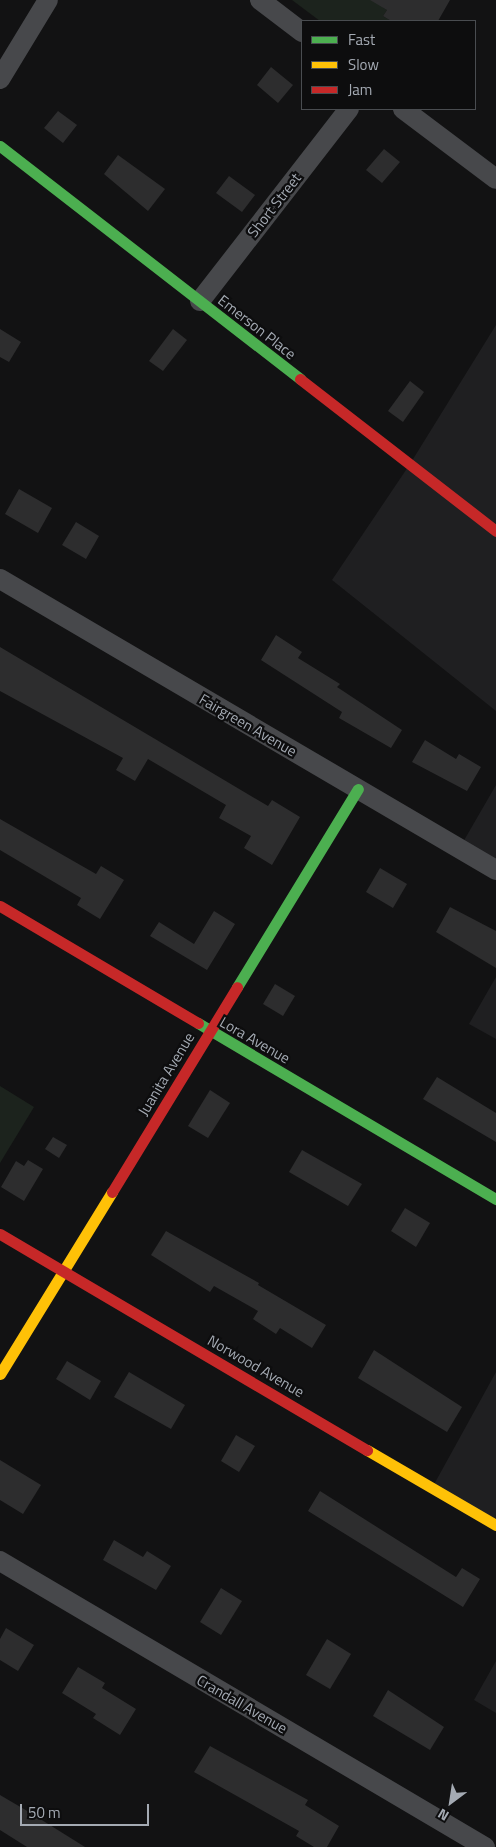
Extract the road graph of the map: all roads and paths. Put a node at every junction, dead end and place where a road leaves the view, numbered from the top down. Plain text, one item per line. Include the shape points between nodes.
1 (48, 0) edge
2 (260, 0) edge
3 (301, 31) edge
4 (0, 78) edge
5 (348, 110) edge
6 (404, 110) edge
7 (0, 146) edge
8 (496, 179) edge
9 (200, 301) junction
10 (496, 531) edge
11 (0, 579) edge
12 (358, 789) junction
13 (496, 870) edge
14 (0, 906) edge
15 (210, 1030) junction
16 (496, 1199) edge
17 (0, 1234) edge
18 (63, 1271) junction
19 (0, 1374) edge
20 (496, 1525) edge
21 (0, 1561) edge
22 (485, 1847) edge

1 - 4 street
2 - 3 street
5 - 9 street, Short Street
6 - 8 street
7 - 9 street, Emerson Place
9 - 10 street, Emerson Place
11 - 12 street, Fairgreen Avenue
12 - 13 street, Fairgreen Avenue
12 - 15 street, Juanita Avenue
14 - 15 street, Lora Avenue
15 - 16 street, Lora Avenue
15 - 18 street, Juanita Avenue
17 - 18 street, Norwood Avenue
18 - 19 street, Juanita Avenue
18 - 20 street, Norwood Avenue
21 - 22 street, Crandall Avenue

